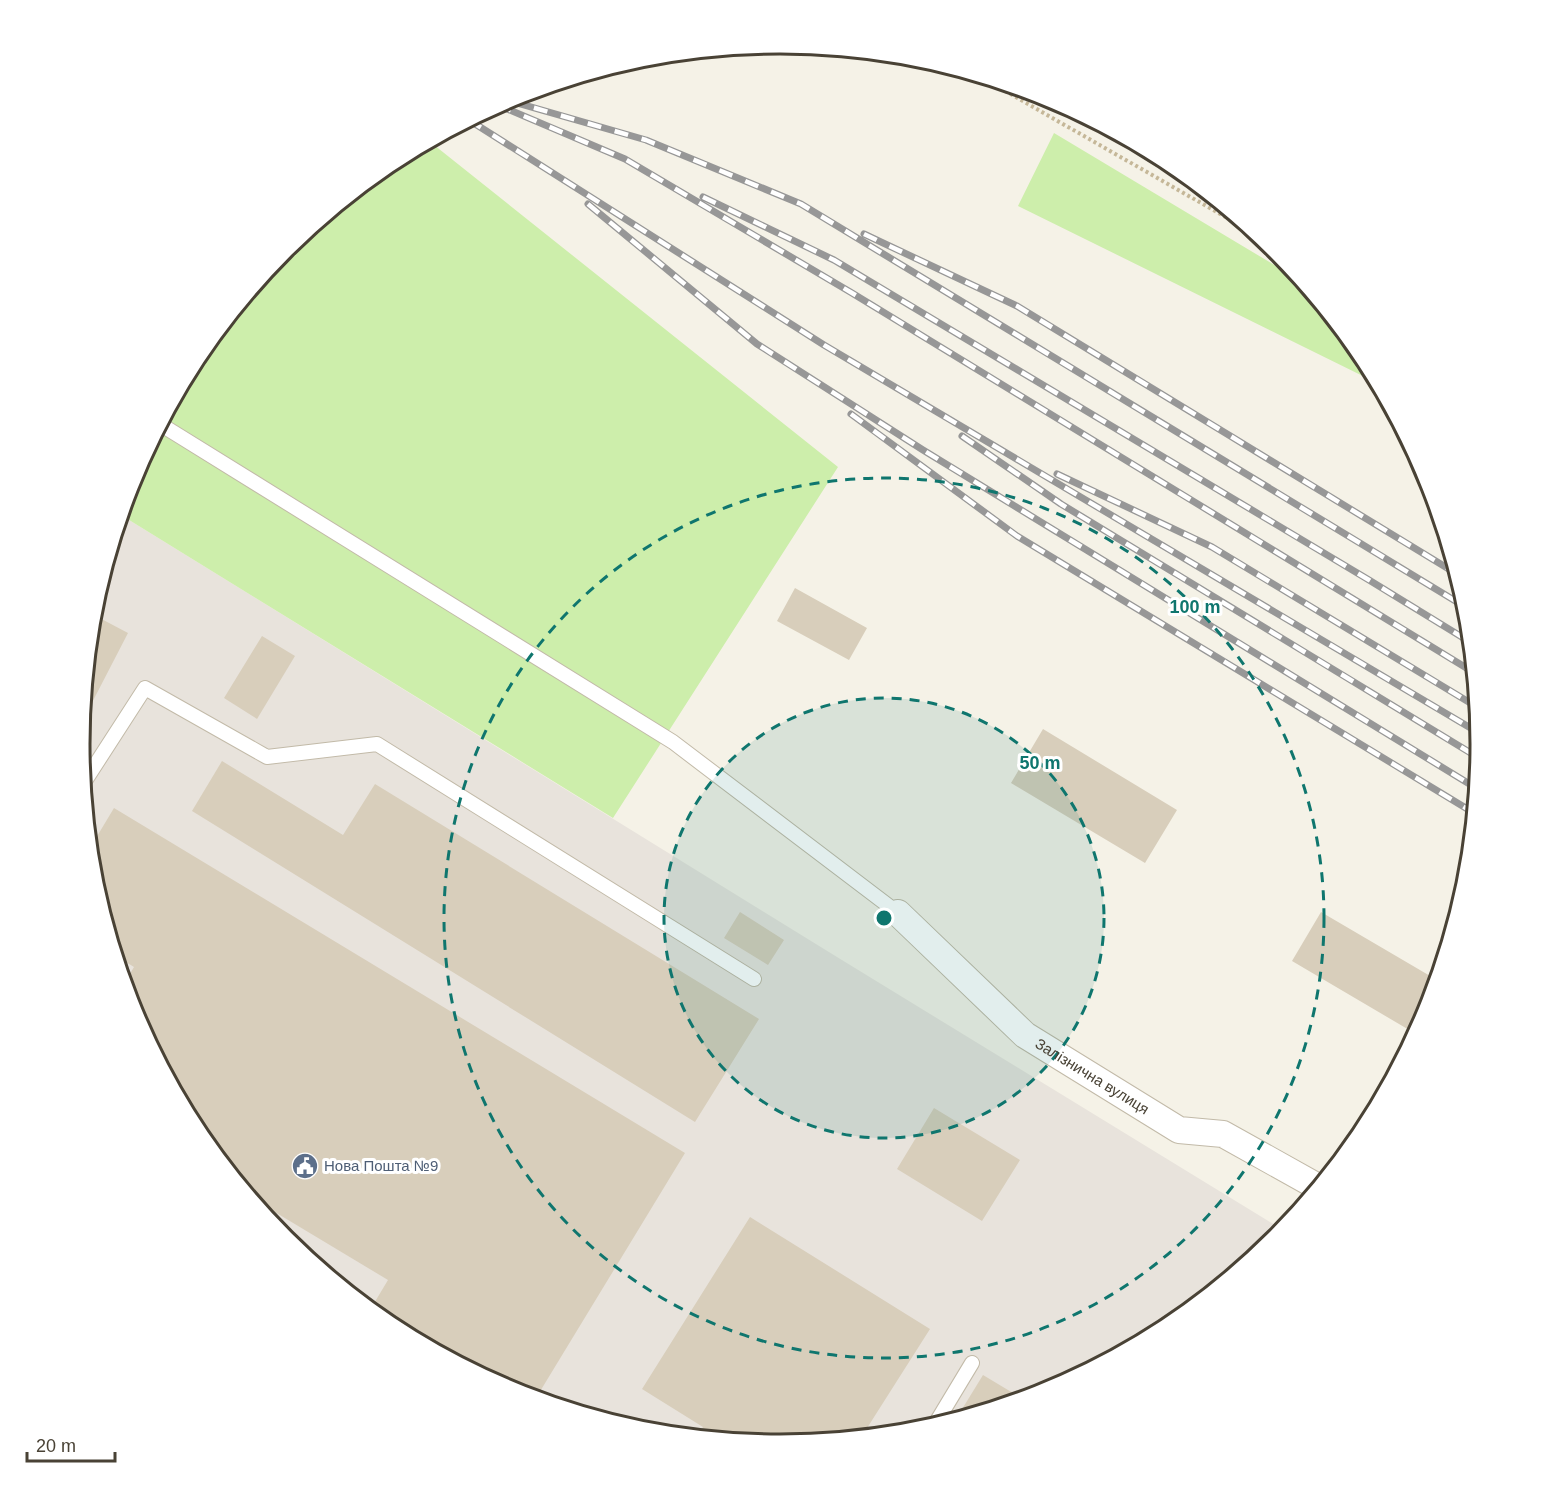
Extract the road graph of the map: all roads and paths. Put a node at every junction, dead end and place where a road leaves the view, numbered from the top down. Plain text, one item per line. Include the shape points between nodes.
1 (1009, 94) edge
2 (1224, 216) edge
3 (167, 428) edge
4 (91, 772) edge
5 (898, 913) joint
6 (754, 979) dead end
7 (1312, 1183) edge
8 (972, 1363) dead end
9 (941, 1415) edge

1 - 2 path
3 - 5 lane via 673,742
4 - 6 lane via 145,688 267,757 377,744
5 - 7 street, Залізнична вулиця via 1025,1035 1179,1130 1223,1134
8 - 9 lane

